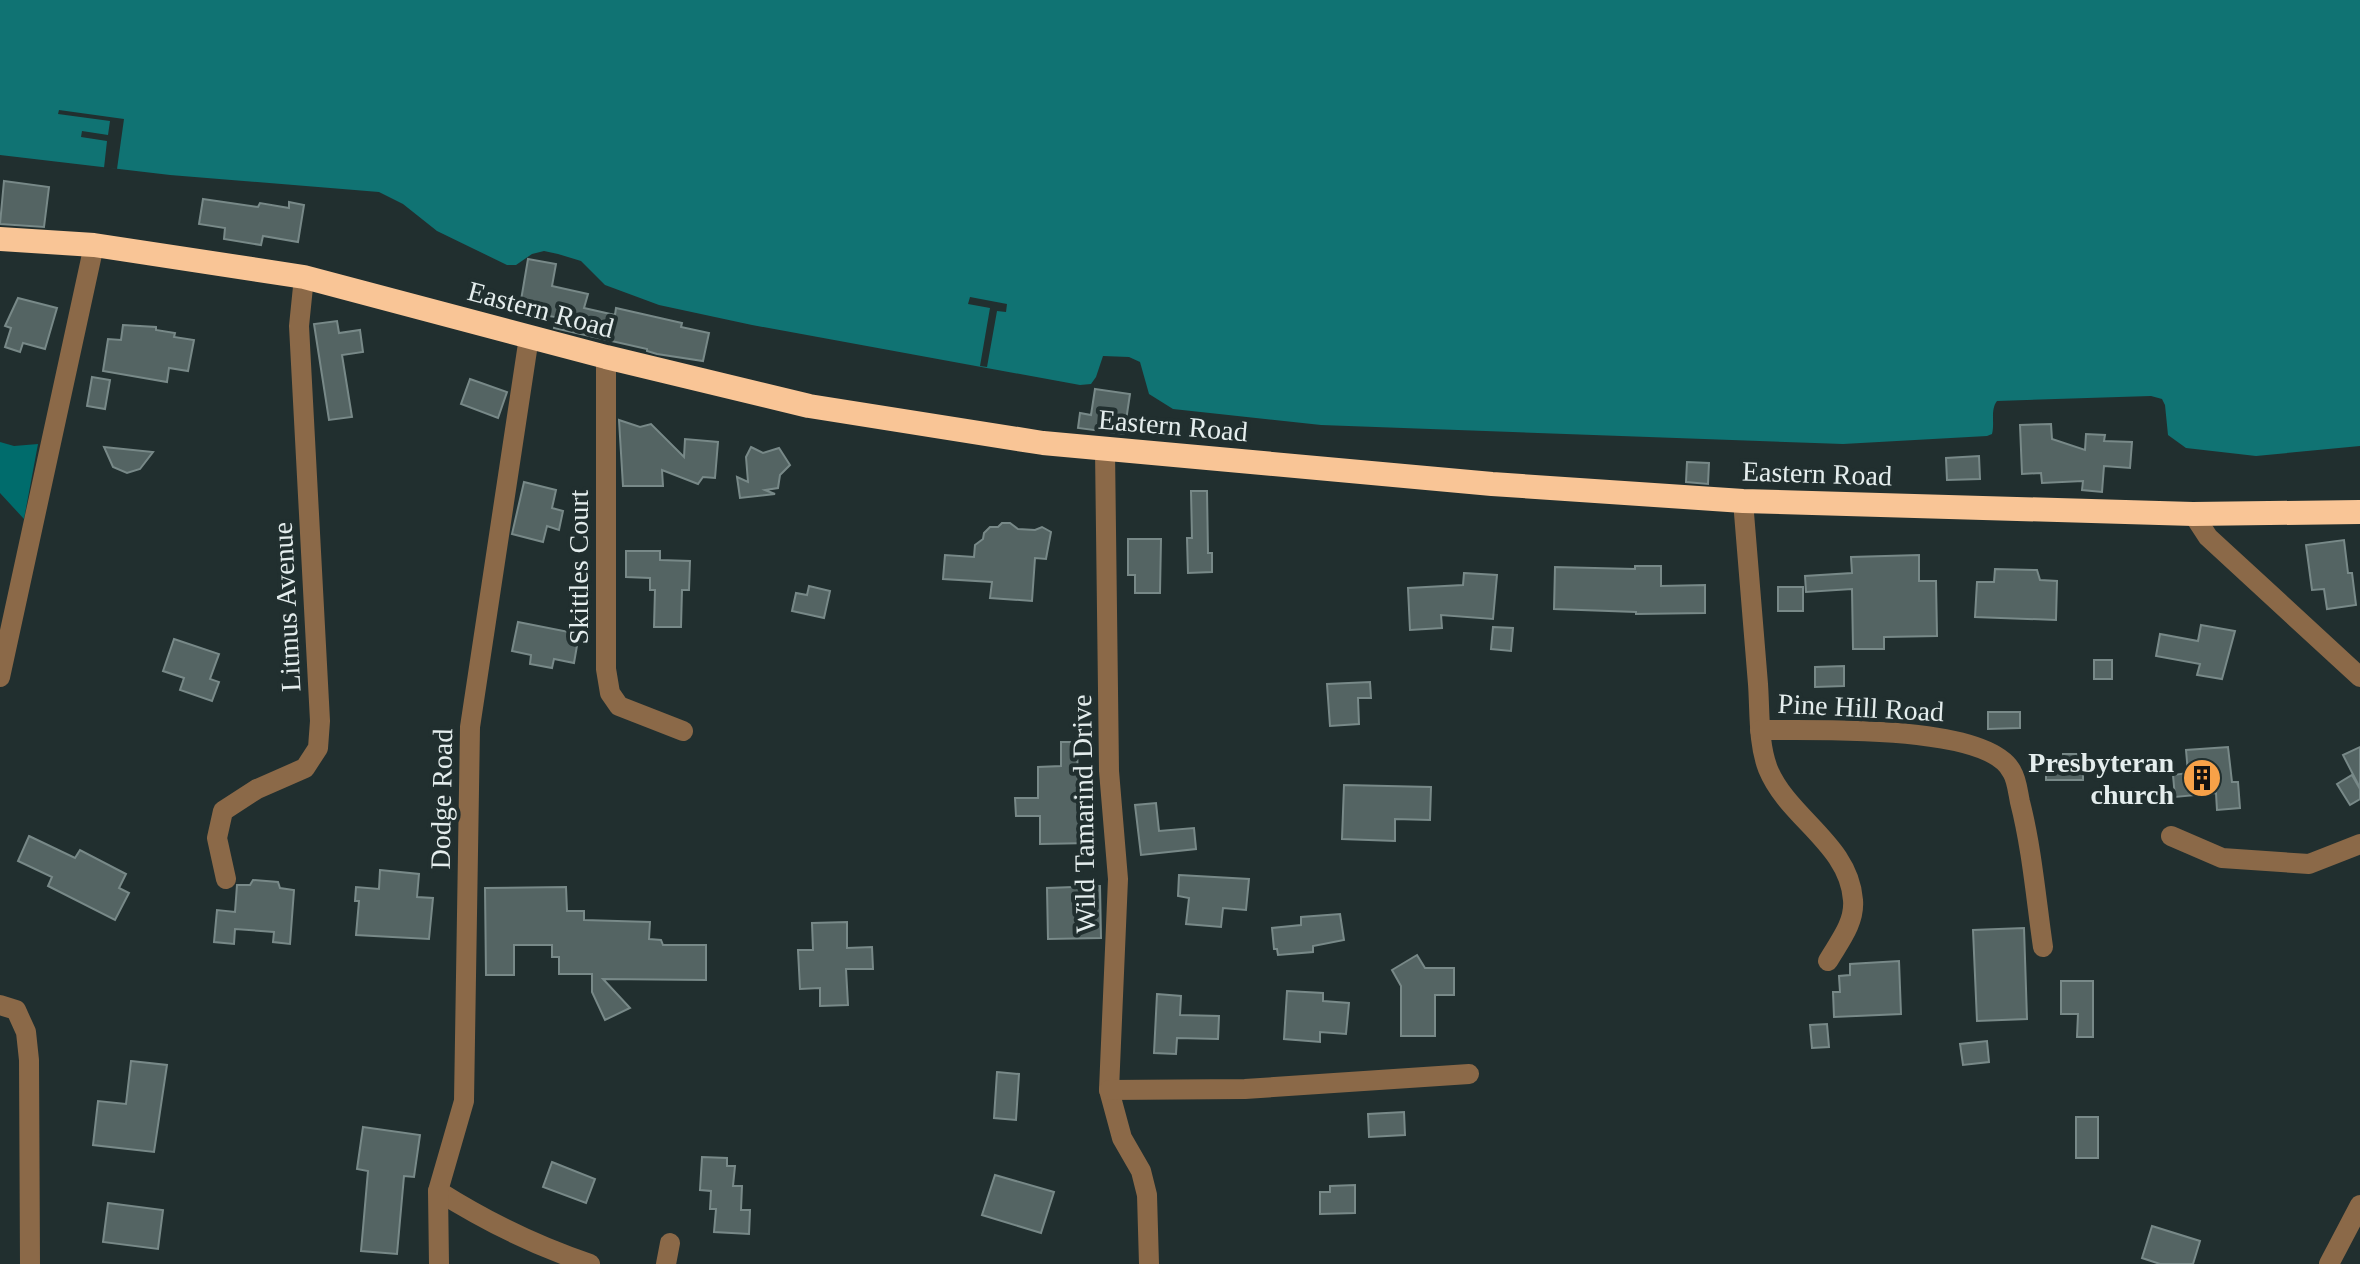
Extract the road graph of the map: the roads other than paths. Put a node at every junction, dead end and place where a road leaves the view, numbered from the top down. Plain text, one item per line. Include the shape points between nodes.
1 (0, 239) edge
2 (94, 245) junction
3 (304, 277) junction
4 (529, 337) junction
5 (606, 357) junction
6 (1105, 450) junction
7 (1743, 501) junction
8 (2360, 512) edge
9 (2193, 514) junction
10 (0, 677) edge
11 (2360, 677) edge
12 (1760, 730) junction
13 (683, 731) dead end
14 (2171, 836) dead end
15 (2360, 844) edge
16 (226, 879) dead end
17 (2043, 947) dead end
18 (1828, 961) dead end
19 (0, 1005) edge
20 (1469, 1074) dead end
21 (1109, 1090) junction
22 (438, 1191) junction
23 (2360, 1205) edge
24 (670, 1243) dead end
25 (30, 1264) edge
26 (439, 1264) edge
27 (590, 1264) edge
28 (666, 1264) edge
29 (1149, 1264) edge
30 (2329, 1264) edge

1 - 2 highway, Eastern Road
2 - 3 highway, Eastern Road
2 - 10 street
3 - 4 highway, Eastern Road
3 - 16 street, Litmus Avenue via 299,326 318,748 305,768 223,811 217,838
4 - 5 highway, Eastern Road
4 - 22 street, Dodge Road via 470,727 464,1101
5 - 6 highway, Eastern Road via 809,406
5 - 13 street, Skittles Court via 610,693 619,706
6 - 7 highway, Eastern Road
6 - 21 street, Wild Tamarind Drive via 1109,771 1118,879
7 - 9 highway, Eastern Road
7 - 12 street, Pine Hill Road
8 - 9 highway, Eastern Road
9 - 11 street via 2208,537
12 - 17 street, Pine Hill Road via 1920,734 1954,739 1995,755 2012,771 2024,817
12 - 18 street, Pine Hill Road via 1768,768 1787,801 1825,839 1847,875 1851,922
14 - 15 street via 2222,858 2309,864
19 - 25 street via 16,1010 28,1046
20 - 21 street via 1245,1089
21 - 29 street, Wild Tamarind Drive via 1122,1138 1141,1171 1147,1195
22 - 26 street, Dodge Road
22 - 27 street via 488,1223
23 - 30 street
24 - 28 street

